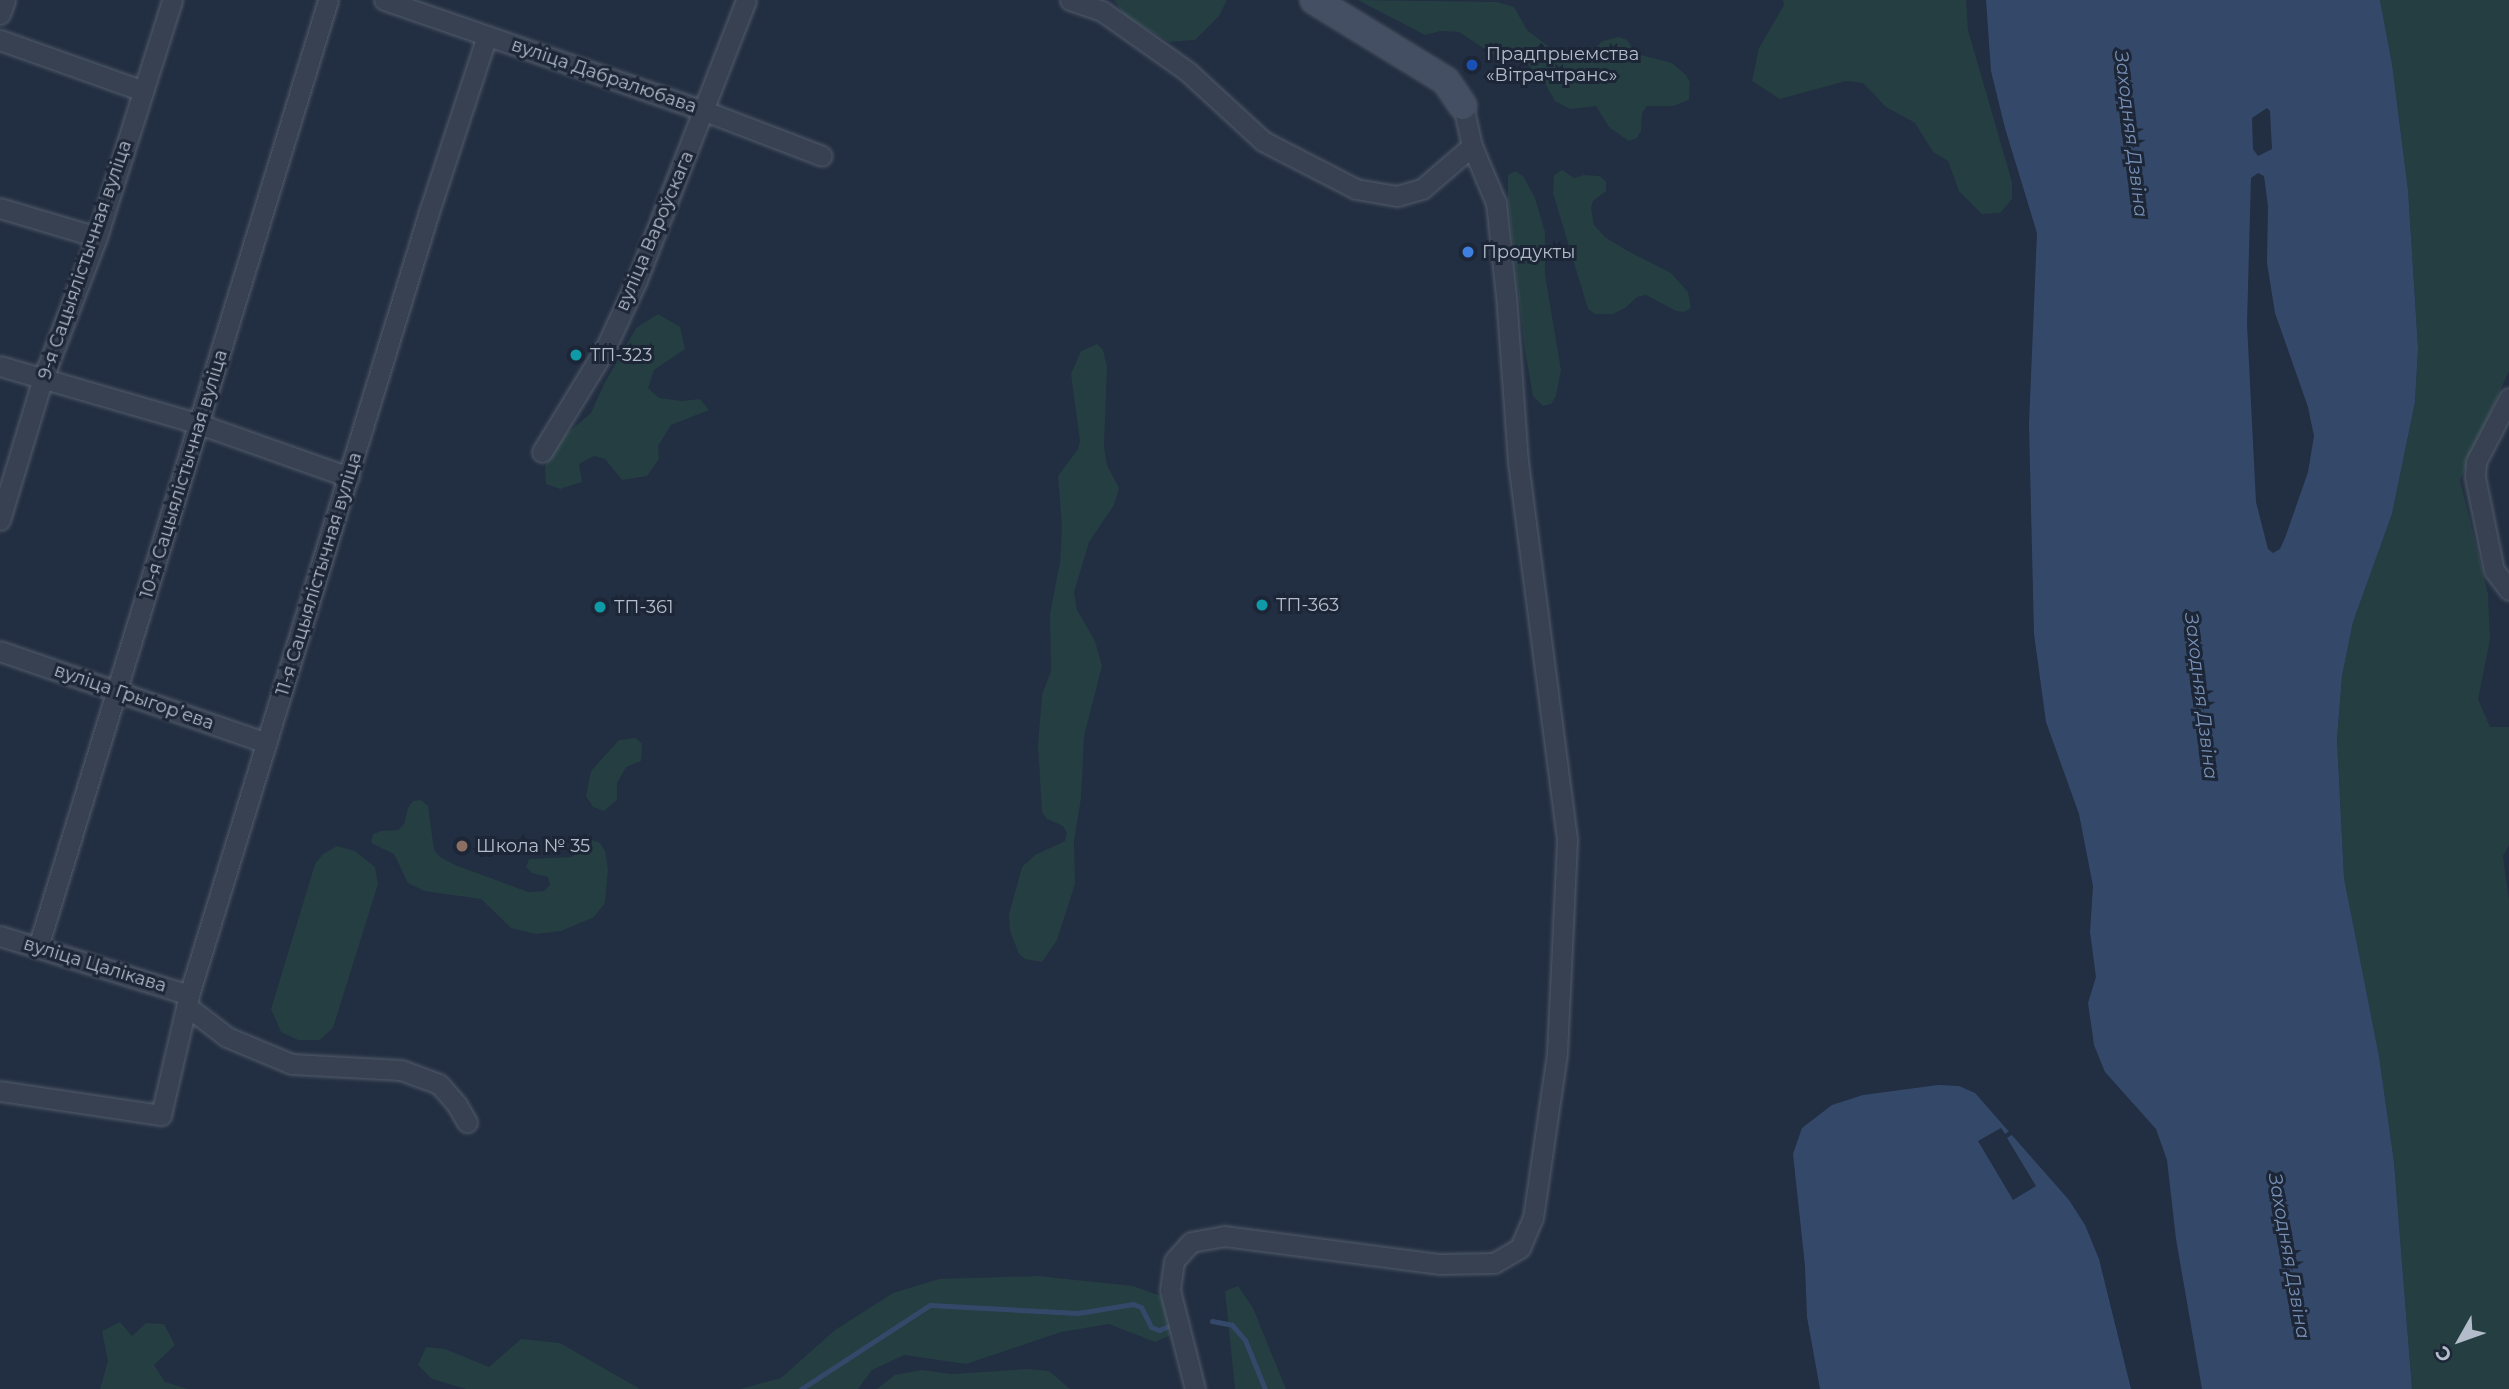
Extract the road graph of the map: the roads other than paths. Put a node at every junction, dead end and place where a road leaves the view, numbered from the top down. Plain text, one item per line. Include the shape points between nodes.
1 (5, 0) edge
2 (172, 0) edge
3 (328, 0) edge
4 (384, 0) edge
5 (746, 0) edge
6 (1070, 0) edge
7 (1314, 0) edge
8 (0, 14) edge
9 (487, 36) junction
10 (0, 40) edge
11 (143, 91) junction
12 (1463, 106) joint
13 (705, 111) junction
14 (1472, 146) junction
15 (822, 156) dead end
16 (0, 208) edge
17 (97, 237) junction
18 (0, 366) edge
19 (42, 381) junction
20 (2509, 398) edge
21 (199, 424) junction
22 (542, 452) dead end
23 (7, 475) edge
24 (349, 477) junction
25 (0, 520) edge
26 (2509, 590) edge
27 (0, 651) edge
28 (117, 692) junction
29 (267, 743) junction
30 (0, 936) edge
31 (38, 947) junction
32 (189, 1001) junction
33 (0, 1091) edge
34 (467, 1122) dead end
35 (1195, 1389) edge

1 - 8 street
2 - 11 street, 9-я Сацыялістычная вуліца
3 - 21 street, 10-я Сацыялістычная вуліца
4 - 9 street, вуліца Дабралюбава
5 - 13 street, вуліца Вароўскага
6 - 14 street via 1102,11 1187,71 1263,141 1356,189 1397,196 1422,189
7 - 12 main road via 1447,81
9 - 13 street, вуліца Дабралюбава
9 - 24 street, 11-я Сацыялістычная вуліца
10 - 11 street
11 - 17 street, 9-я Сацыялістычная вуліца
12 - 14 street
13 - 15 street, вуліца Дабралюбава
13 - 22 street, вуліца Вароўскага via 606,347
14 - 35 street via 1496,203 1518,462 1567,839 1557,1053 1533,1218 1520,1248 1494,1263 1440,1264 1224,1236 1191,1242 1174,1261 1170,1290
16 - 17 street
17 - 19 street, 9-я Сацыялістычная вуліца
18 - 19 street
19 - 21 street
19 - 23 street, 9-я Сацыялістычная вуліца
20 - 26 street via 2476,462 2475,477 2494,570
21 - 24 street
21 - 28 street, 10-я Сацыялістычная вуліца
23 - 25 street, 9-я Сацыялістычная вуліца
24 - 29 street, 11-я Сацыялістычная вуліца
27 - 28 street, вуліца Грыгорʼева
28 - 29 street, вуліца Грыгорʼева
28 - 31 street, 10-я Сацыялістычная вуліца
29 - 32 street, 11-я Сацыялістычная вуліца
30 - 31 street, вуліца Цалікава
31 - 32 street, вуліца Цалікава
32 - 33 street, 11-я Сацыялістычная вуліца via 161,1115
32 - 34 street, вуліца Цалікава via 227,1037 292,1063 401,1070 439,1084

